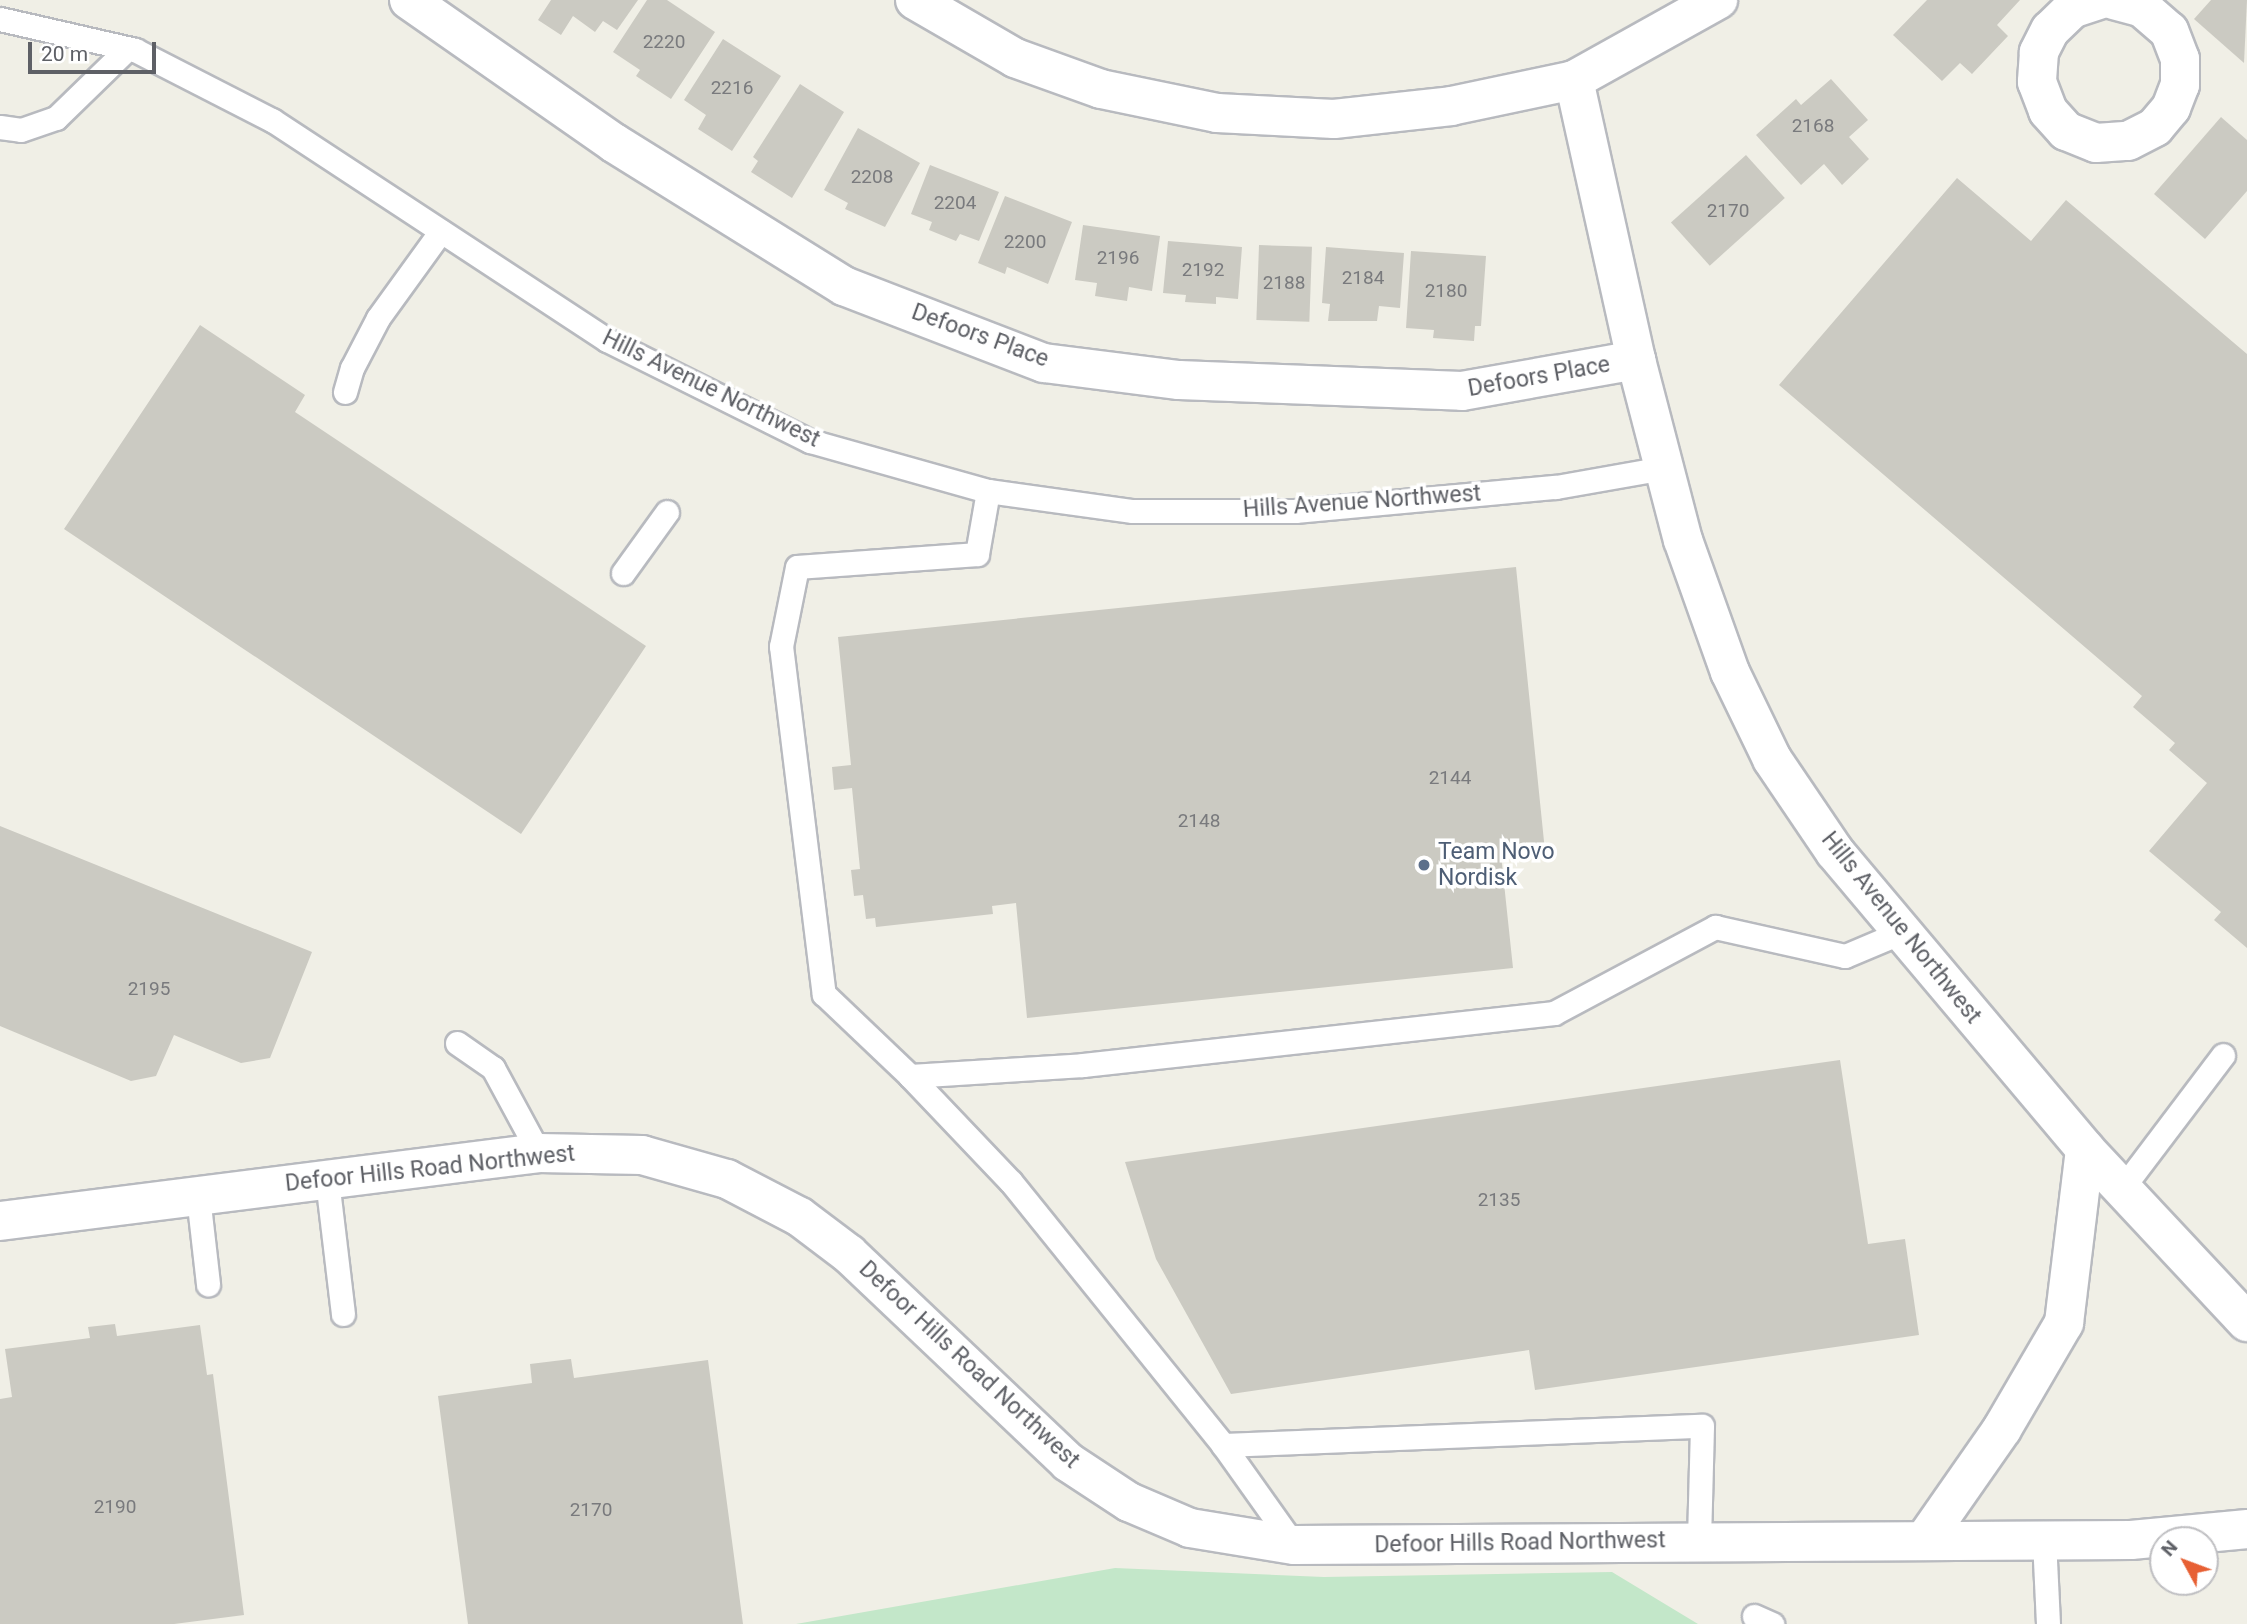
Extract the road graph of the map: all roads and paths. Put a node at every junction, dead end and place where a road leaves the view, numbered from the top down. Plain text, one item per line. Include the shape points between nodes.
1 (409, 0) edge
2 (915, 0) edge
3 (1718, 0) edge
4 (2099, 0) edge
5 (2114, 0) edge
6 (0, 19) edge
7 (127, 49) junction
8 (1574, 80) junction
9 (0, 127) edge
10 (441, 230) junction
11 (1636, 360) junction
12 (345, 392) dead end
13 (1664, 468) junction
14 (988, 491) junction
15 (667, 512) dead end
16 (623, 573) dead end
17 (1902, 932) junction
18 (457, 1043) dead end
19 (2223, 1055) dead end
20 (910, 1076) junction
21 (2085, 1150) junction
22 (539, 1153) junction
23 (327, 1180) junction
24 (2121, 1190) junction
25 (198, 1196) junction
26 (0, 1221) edge
27 (208, 1284) dead end
28 (343, 1314) dead end
29 (2247, 1322) edge
30 (1223, 1445) junction
31 (2247, 1529) edge
32 (1926, 1538) junction
33 (2044, 1539) junction
34 (1699, 1541) junction
35 (1294, 1545) junction
36 (2048, 1624) edge

1 - 11 street, Defoors Place via 614,143 844,286 1044,363 1192,380 1462,391
2 - 8 street via 1015,58 1101,89 1217,113 1334,119 1451,106
3 - 8 street
4 - 5 street via 2072,9 2050,30 2039,52 2037,82 2048,111 2066,131 2096,144 2128,141 2155,127 2171,108 2180,85 2180,59 2169,31 2143,8
6 - 7 lane, Hills Avenue Northwest
7 - 9 lane via 56,118 21,130
7 - 10 lane, Hills Avenue Northwest via 272,120
8 - 11 street, Hills Avenue Northwest
10 - 12 lane via 378,318
10 - 14 lane, Hills Avenue Northwest via 607,341 810,441
11 - 13 street, Hills Avenue Northwest
13 - 14 lane, Hills Avenue Northwest via 1556,486 1295,511 1133,511
13 - 17 street, Hills Avenue Northwest via 1683,540 1730,672 1772,758 1835,852
14 - 20 lane via 977,554 797,568 781,646 824,995
15 - 16 lane
17 - 20 lane via 1845,956 1715,927 1554,1013 1083,1065
17 - 21 street, Hills Avenue Northwest
18 - 22 lane via 493,1068
19 - 24 lane
20 - 30 lane via 1011,1182
21 - 24 street, Hills Avenue Northwest
21 - 32 street via 2064,1323 2002,1429
22 - 23 street, Defoor Hills Road Northwest
22 - 35 street, Defoor Hills Road Northwest via 642,1155 727,1179 800,1217 849,1255 1068,1462 1129,1502 1190,1528
23 - 25 street, Defoor Hills Road Northwest
23 - 28 lane
24 - 29 street, Hills Avenue Northwest
25 - 26 street, Defoor Hills Road Northwest
25 - 27 lane
30 - 34 lane via 1702,1426
30 - 35 lane
31 - 33 street, Defoor Hills Road Northwest via 2131,1540
32 - 33 street, Defoor Hills Road Northwest
32 - 34 street, Defoor Hills Road Northwest
33 - 36 lane
34 - 35 street, Defoor Hills Road Northwest

